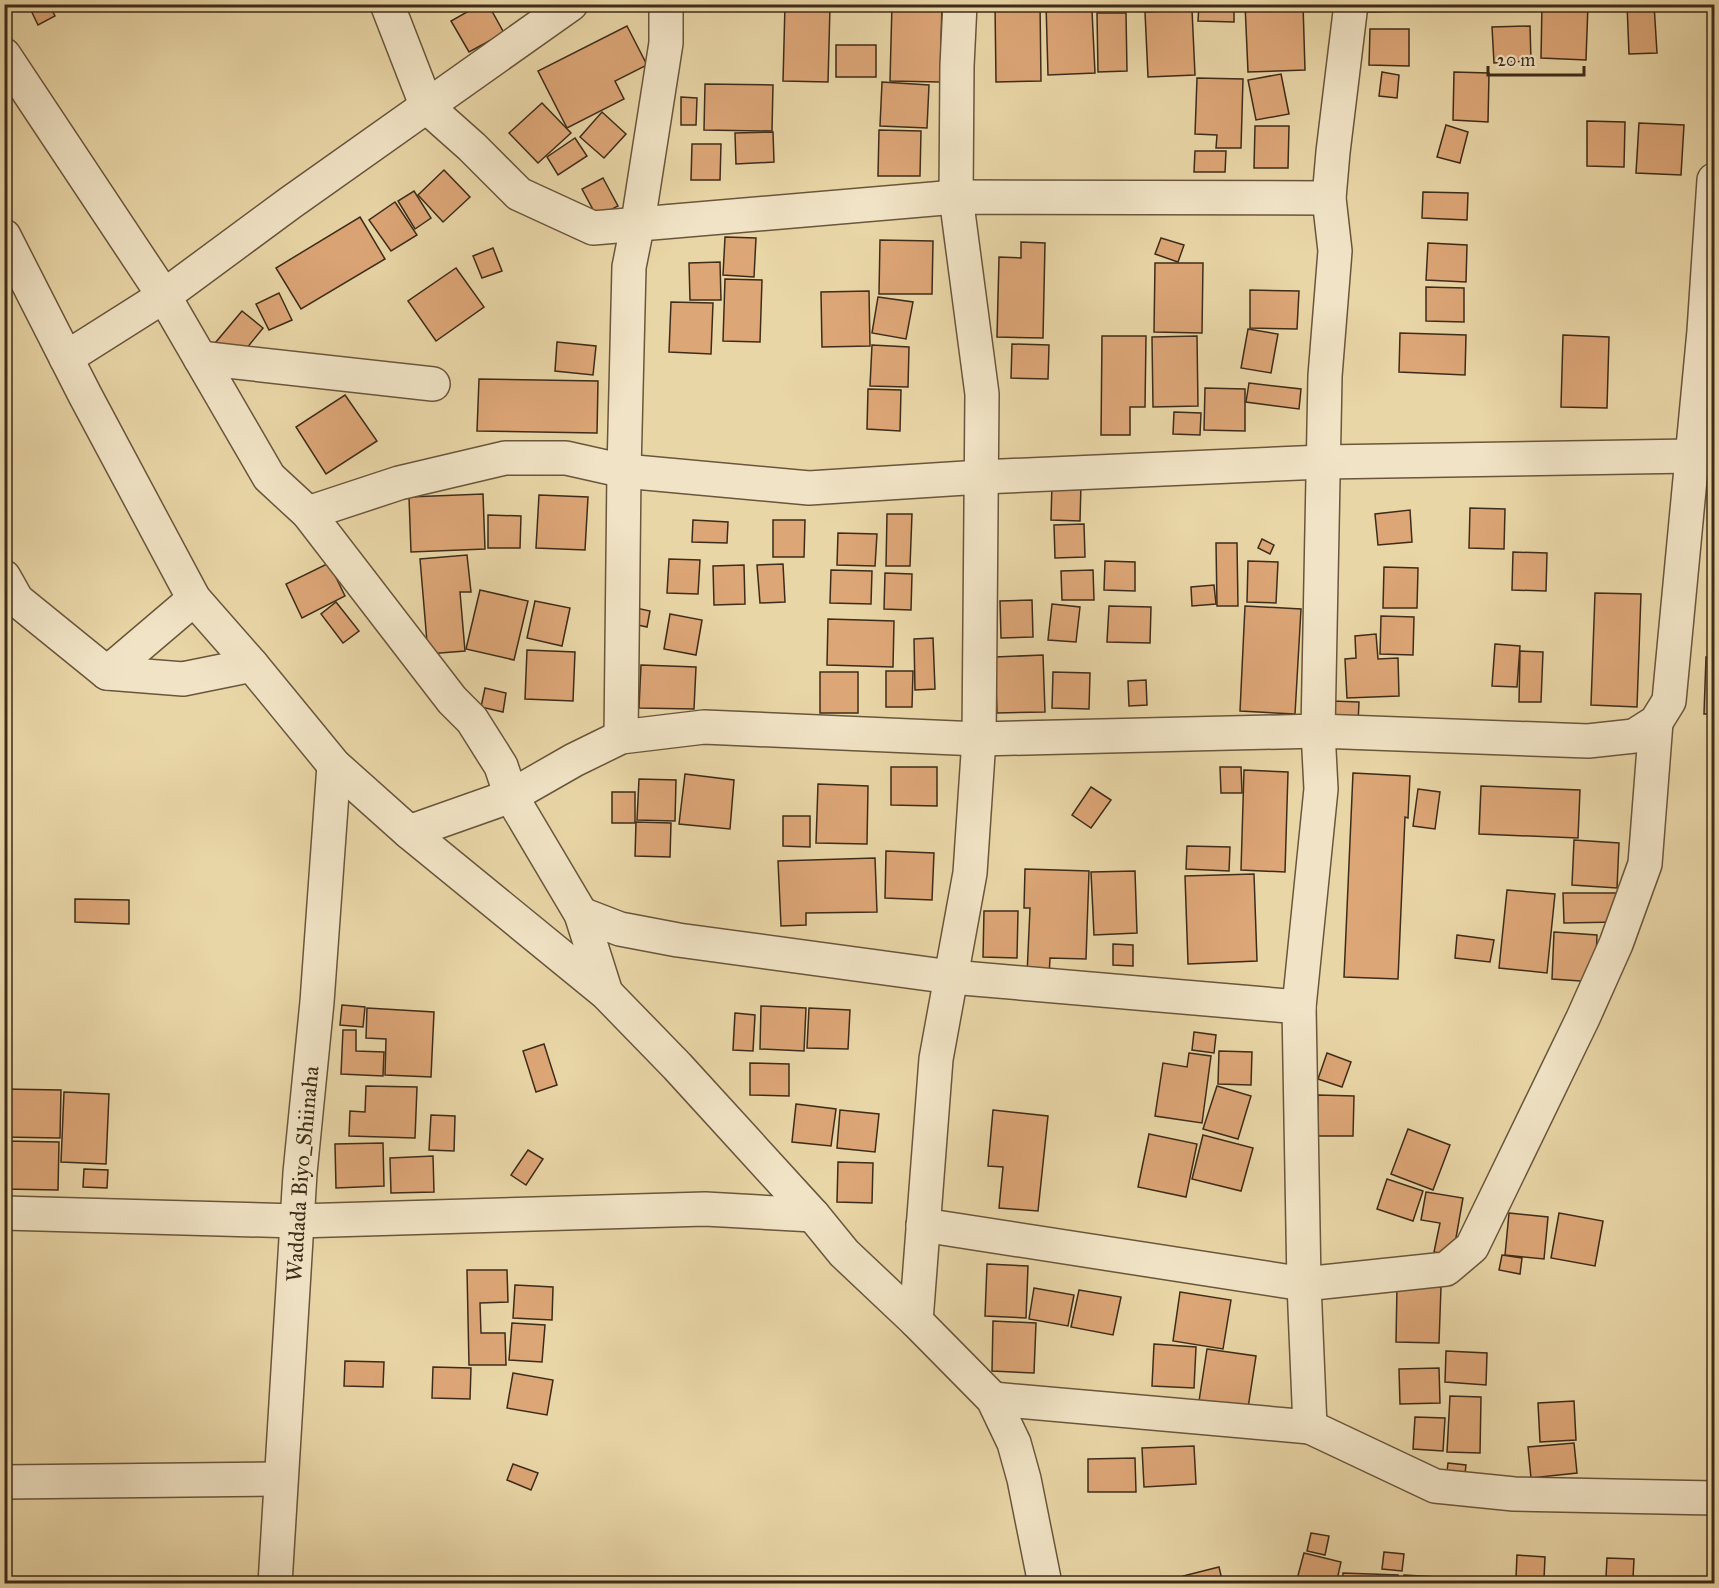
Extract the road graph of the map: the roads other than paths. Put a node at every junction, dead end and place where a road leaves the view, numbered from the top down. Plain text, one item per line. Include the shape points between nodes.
1 (387, 4) edge
2 (571, 4) edge
3 (666, 4) edge
4 (960, 4) edge
5 (1350, 4) edge
6 (4, 55) edge
7 (427, 107) junction
8 (1714, 191) edge
9 (956, 196) junction
10 (1329, 198) junction
11 (638, 222) junction
12 (4, 236) edge
13 (165, 296) junction
14 (66, 358) junction
15 (200, 358) junction
16 (433, 384) dead end
17 (1691, 456) junction
18 (1323, 462) junction
19 (624, 471) junction
20 (981, 477) junction
21 (308, 513) junction
22 (4, 577) edge
23 (194, 599) junction
24 (252, 665) junction
25 (107, 672) junction
26 (1656, 722) junction
27 (1318, 731) junction
28 (621, 738) junction
29 (979, 739) junction
30 (334, 765) junction
31 (511, 796) junction
32 (409, 831) junction
33 (581, 914) junction
34 (951, 977) junction
35 (606, 993) junction
36 (1299, 1007) junction
37 (4, 1213) edge
38 (813, 1215) junction
39 (297, 1221) junction
40 (923, 1225) junction
41 (1304, 1284) junction
42 (916, 1321) junction
43 (993, 1399) junction
44 (1310, 1427) junction
45 (281, 1479) junction
46 (4, 1482) edge
47 (1714, 1498) edge
48 (275, 1584) edge
49 (1045, 1584) edge

1 - 7 street
2 - 7 street
3 - 11 street via 666,43
4 - 9 street
5 - 10 street
6 - 13 street
7 - 11 street via 519,194 593,228
7 - 13 street
8 - 17 street
9 - 10 street
9 - 11 street
9 - 20 street via 982,394
10 - 18 street via 1335,251
11 - 19 street via 629,267
12 - 14 street
13 - 14 street
13 - 15 street
14 - 23 street
15 - 16 street
15 - 21 street via 269,477
17 - 18 street
17 - 26 street via 1669,701
18 - 20 street
18 - 27 street
19 - 20 street via 809,488
19 - 21 street via 566,458 505,458 399,483
19 - 28 street
20 - 29 street
21 - 31 street via 452,700 472,720 501,766
22 - 25 street via 17,600
23 - 24 street
23 - 25 street
24 - 25 street via 183,679
24 - 30 street
26 - 27 street via 1634,736 1588,741
26 - 41 street via 1645,864 1583,1018 1472,1247 1446,1269
27 - 29 street
27 - 36 street via 1321,789
28 - 29 street via 704,728
28 - 31 street
29 - 34 street via 970,873
30 - 32 street
30 - 39 street, Waddada Biyo_Shiinaha
31 - 32 street
31 - 33 street
32 - 35 street
33 - 34 street via 620,929 678,940
33 - 35 street
34 - 36 street
34 - 40 street via 936,1059
35 - 38 street
36 - 41 street
37 - 39 street
38 - 39 street via 705,1209
38 - 42 street via 844,1253
39 - 45 street, Waddada Biyo_Shiinaha
40 - 41 street
40 - 42 street
41 - 44 street
42 - 43 street
43 - 44 street
43 - 49 street via 1014,1443
44 - 47 street via 1435,1486 1514,1494
45 - 46 street
45 - 48 street, Waddada Biyo_Shiinaha

